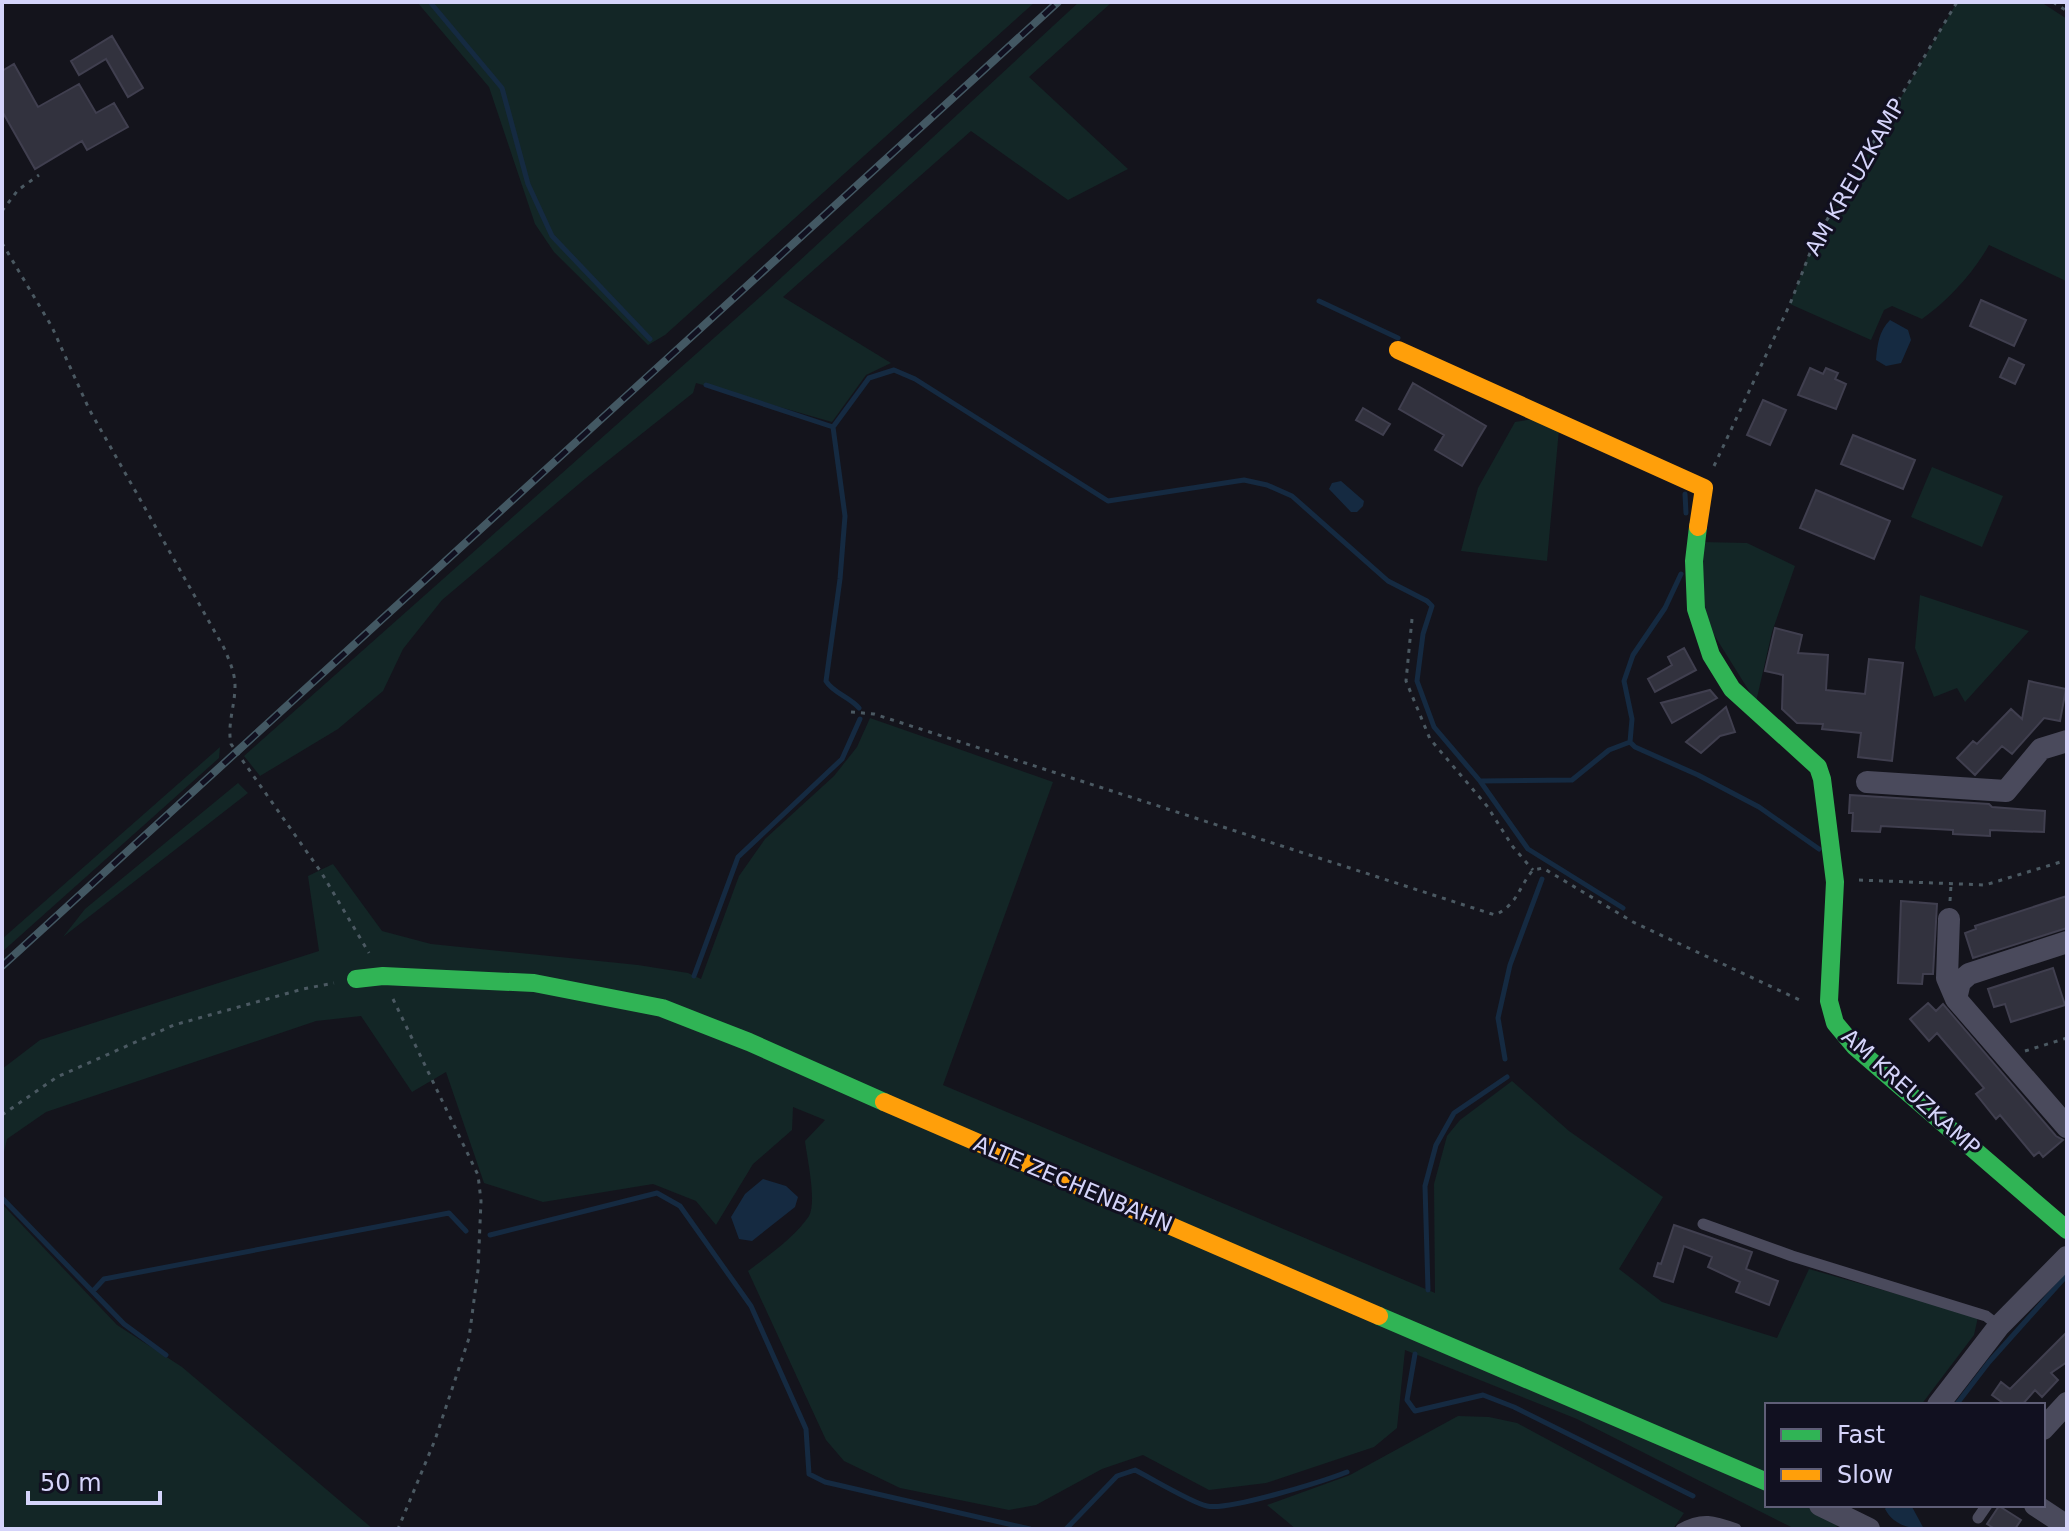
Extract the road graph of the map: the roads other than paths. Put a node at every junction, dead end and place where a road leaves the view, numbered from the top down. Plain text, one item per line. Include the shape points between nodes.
1 (1398, 350) dead end
2 (2067, 741) edge
3 (1867, 782) dead end
4 (1949, 919) dead end
5 (2067, 942) edge
6 (356, 979) road end
7 (1956, 999) junction
8 (2067, 1127) edge
9 (1703, 1224) dead end
10 (2067, 1230) edge
11 (2067, 1257) edge
12 (1999, 1326) junction
13 (1940, 1403) edge
14 (2067, 1403) edge
15 (2045, 1427) edge
16 (1765, 1481) edge
17 (1825, 1507) edge
18 (1986, 1507) edge
19 (2038, 1507) edge
20 (1978, 1518) dead end
21 (1856, 1520) edge
22 (2067, 1526) edge
23 (1681, 1529) edge
24 (1736, 1529) edge

1 - 10 street, AM KREUZKAMP via 1704,488 1692,591 1702,630 1725,680 1818,767 1822,779 1834,879 1835,1023 1855,1047
2 - 3 street via 2041,749 2006,791
4 - 7 street via 1947,978
5 - 7 street via 1969,974 1960,982
6 - 16 street, ALTE ZECHENBAHN via 534,983 662,1008
7 - 8 street
9 - 12 lane via 1986,1316
11 - 12 street
12 - 13 street
14 - 15 street
17 - 21 street
18 - 20 lane
19 - 22 street
23 - 24 lane via 1697,1520

